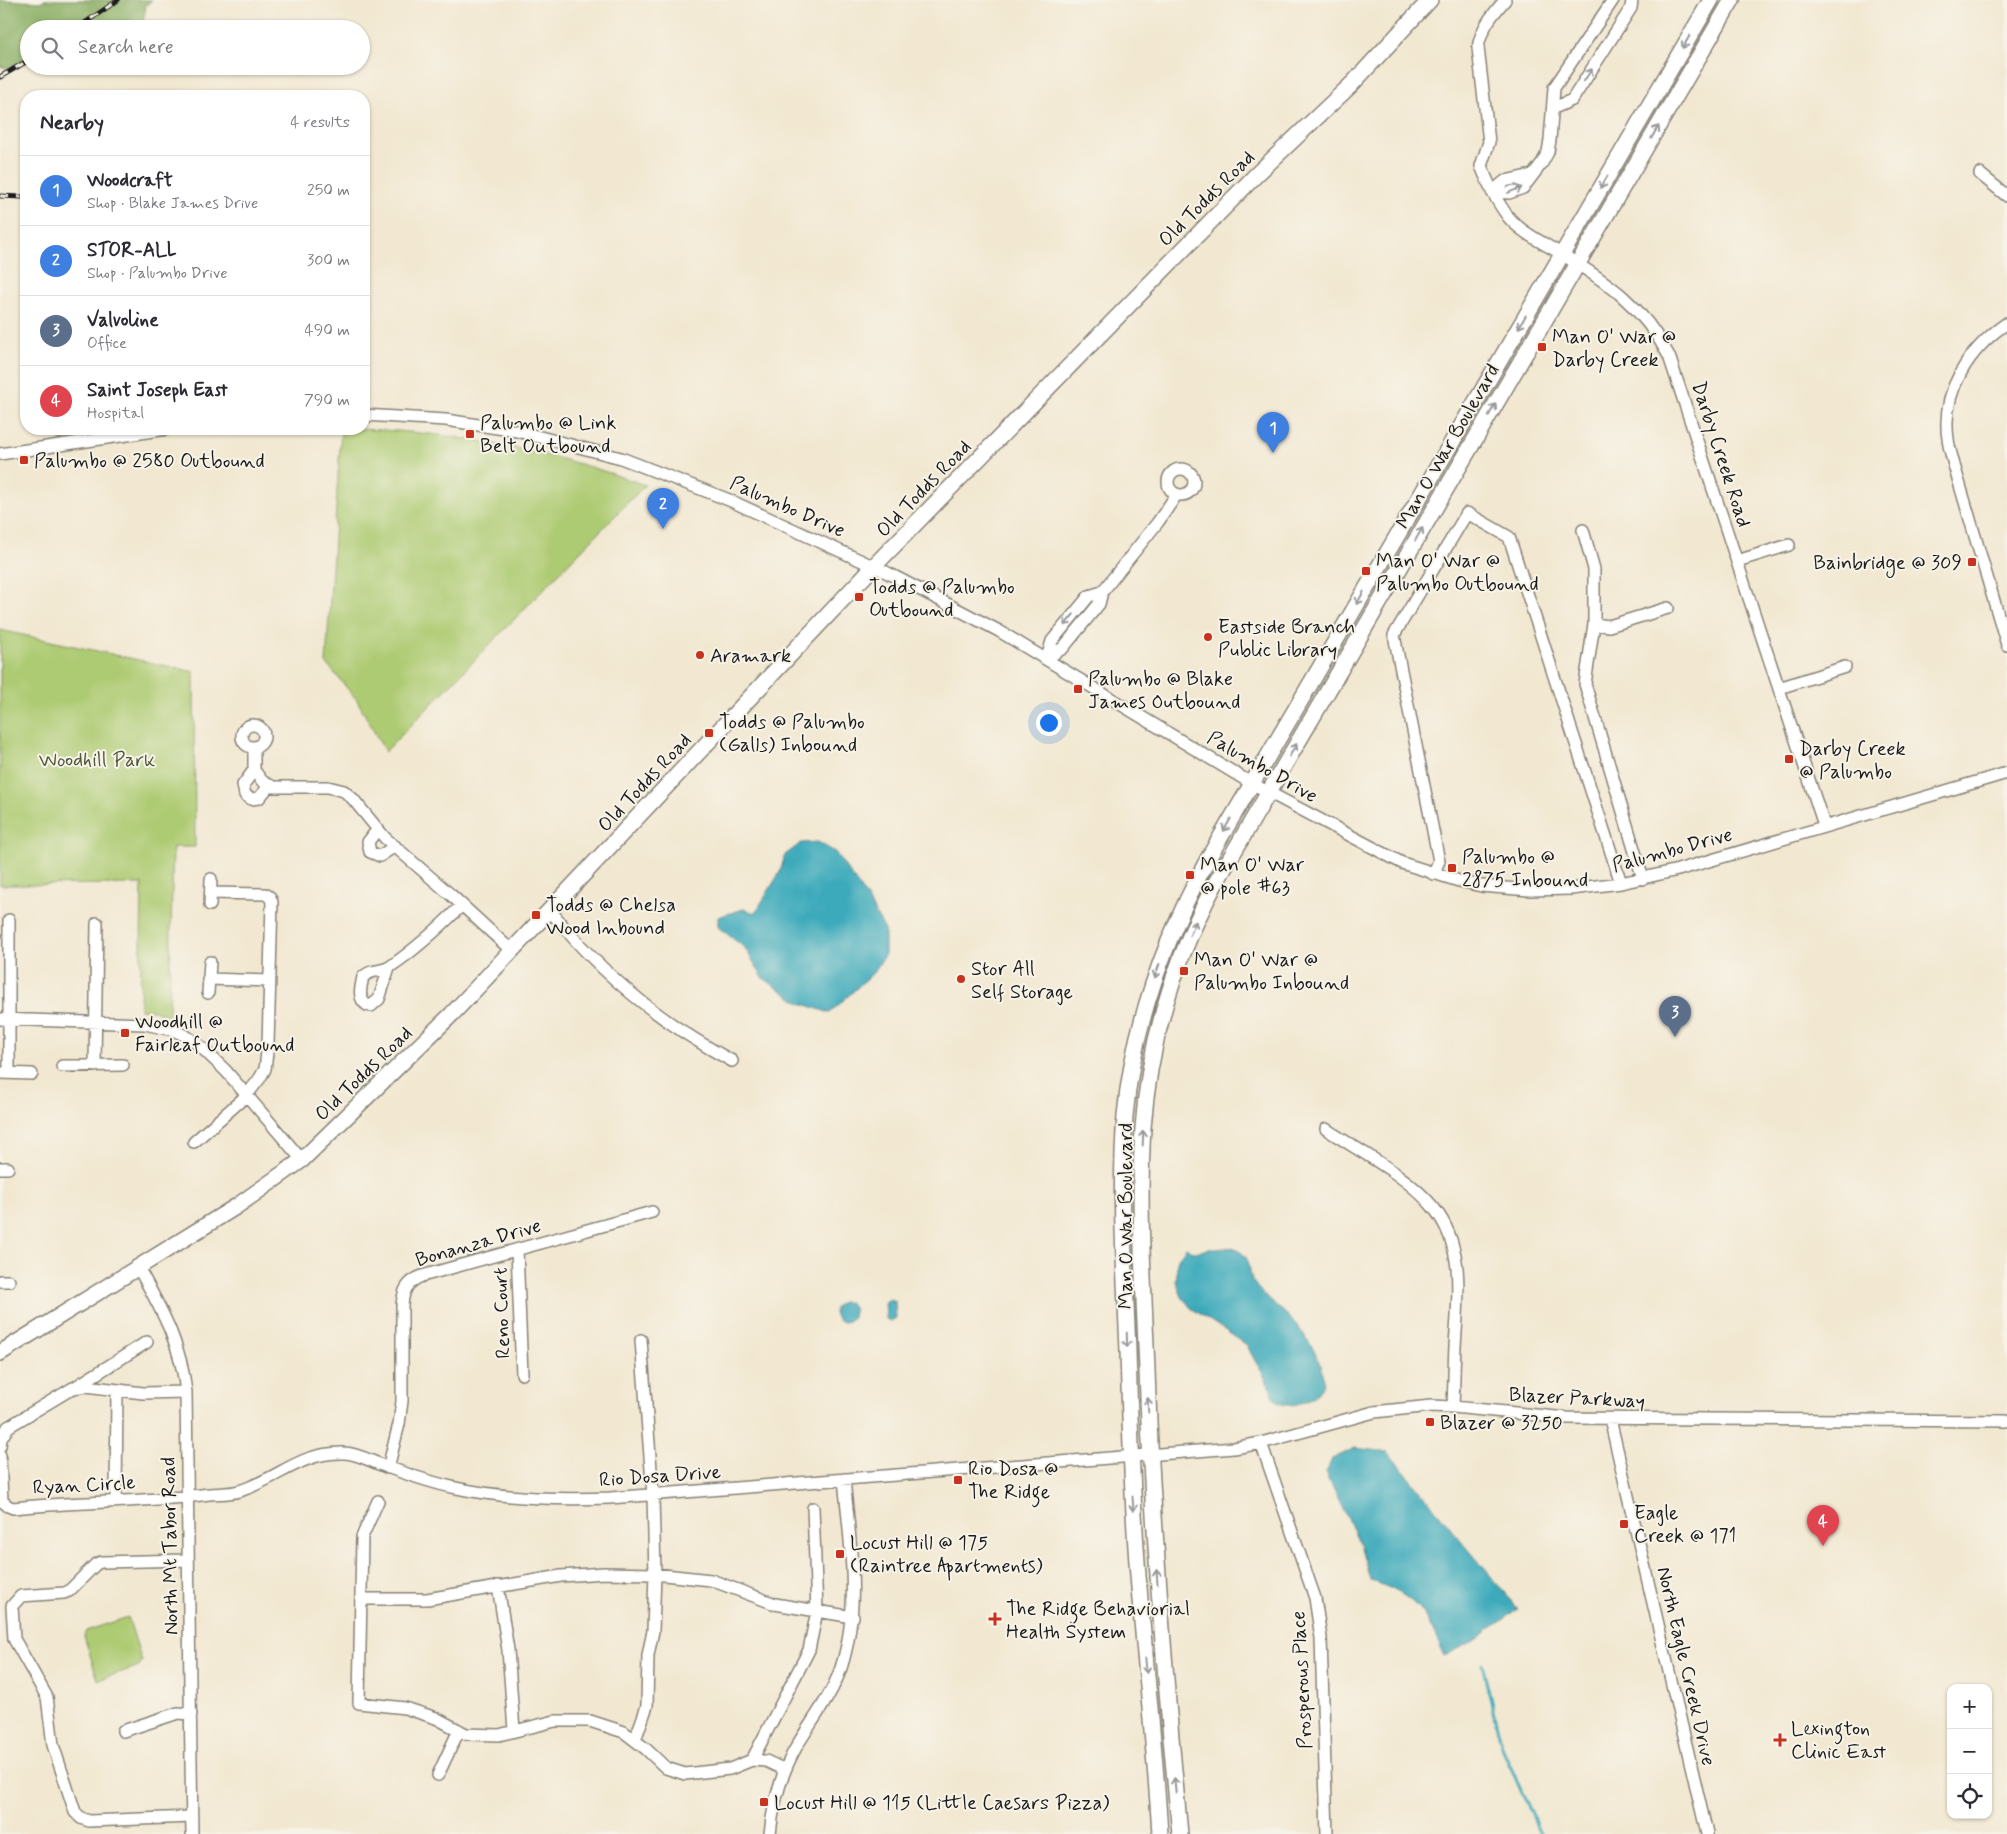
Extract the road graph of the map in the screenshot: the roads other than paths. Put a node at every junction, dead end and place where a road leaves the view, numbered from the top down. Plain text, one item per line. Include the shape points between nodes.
1 (1430, 0) edge
2 (1505, 0) edge
3 (1613, 0) edge
4 (1632, 0) edge
5 (1711, 0) edge
6 (1732, 0) edge
7 (1582, 46) junction
8 (1599, 58) junction
9 (1554, 108) junction
10 (1980, 174) dead end
11 (1492, 192) junction
12 (2007, 196) edge
13 (1562, 254) junction
14 (1577, 264) junction
15 (2007, 323) edge
16 (370, 415) edge
17 (126, 435) edge
18 (0, 454) edge
19 (1177, 494) dead end
20 (1583, 530) dead end
21 (1789, 545) dead end
22 (1738, 561) junction
23 (874, 566) junction
24 (1668, 608) dead end
25 (1594, 624) junction
26 (2007, 644) edge
27 (1047, 658) junction
28 (1845, 667) dead end
29 (1779, 688) junction
30 (254, 747) dead end
31 (254, 770) junction
32 (2007, 773) edge
33 (1252, 782) junction
34 (270, 785) junction
35 (1268, 792) junction
36 (1824, 826) junction
37 (377, 830) junction
38 (395, 846) junction
39 (1433, 874) junction
40 (211, 878) dead end
41 (1643, 878) junction
42 (1621, 883) junction
43 (211, 893) junction
44 (210, 906) dead end
45 (462, 906) junction
46 (550, 910) junction
47 (9, 920) dead end
48 (97, 923) dead end
49 (512, 951) junction
50 (210, 962) dead end
51 (389, 968) dead end
52 (208, 979) junction
53 (269, 980) junction
54 (208, 993) dead end
55 (5, 1019) edge
56 (97, 1022) junction
57 (732, 1061) dead end
58 (123, 1065) dead end
59 (62, 1066) dead end
60 (95, 1066) junction
61 (5, 1073) edge
62 (32, 1074) dead end
63 (246, 1096) junction
64 (1326, 1129) dead end
65 (194, 1142) dead end
66 (302, 1160) junction
67 (652, 1212) dead end
68 (517, 1250) junction
69 (138, 1267) junction
70 (641, 1340) dead end
71 (147, 1342) dead end
72 (0, 1353) edge
73 (522, 1374) dead end
74 (73, 1388) junction
75 (117, 1391) junction
76 (186, 1392) junction
77 (1453, 1407) junction
78 (1610, 1419) junction
79 (2007, 1422) edge
80 (1262, 1443) junction
81 (0, 1446) edge
82 (1150, 1454) junction
83 (0, 1455) edge
84 (1131, 1456) junction
85 (388, 1468) junction
86 (844, 1479) junction
87 (653, 1495) junction
88 (187, 1498) junction
89 (116, 1500) junction
90 (378, 1501) dead end
91 (813, 1508) dead end
92 (188, 1560) junction
93 (655, 1574) junction
94 (498, 1586) junction
95 (361, 1599) junction
96 (817, 1611) junction
97 (853, 1617) junction
98 (190, 1714) junction
99 (459, 1730) junction
100 (514, 1730) junction
101 (123, 1731) dead end
102 (635, 1740) junction
103 (752, 1760) junction
104 (785, 1770) junction
105 (438, 1775) dead end
106 (192, 1817) junction
107 (192, 1834) edge
108 (770, 1834) edge
109 (1160, 1834) edge
110 (1180, 1834) edge
111 (1327, 1834) edge
112 (1707, 1834) edge

1 - 23 main road, Old Todds Road via 1352,84 1256,175
2 - 11 street, Darby Creek Road via 1485,24 1478,48 1489,142 1481,166
3 - 7 street
4 - 8 street via 1632,8
5 -> 13 main road, Man O War Boulevard
14 -> 6 main road, Man O War Boulevard
7 - 8 street
7 - 9 street via 1554,88
9 -> 8 street via 1572,100
9 - 11 street via 1548,152 1542,163 1523,188 1508,193
10 - 12 street
11 - 13 street, Darby Creek Road via 1520,228
13 - 14 street, Darby Creek Road
13 -> 33 main road, Man O War Boulevard
14 - 22 street, Darby Creek Road via 1625,297 1647,320 1663,345 1676,372
35 -> 14 main road, Man O War Boulevard
15 - 26 street via 1982,342 1969,357 1951,394 1947,416 1954,465
16 - 23 street, Palumbo Drive via 475,424 606,453 725,498
17 - 18 street
19 - 27 street via 1102,592 1089,596 1052,640
20 - 25 street via 1594,569
21 - 22 street
22 - 29 street, Darby Creek Road
23 - 27 street, Palumbo Drive
23 - 46 main road, Old Todds Road
24 - 25 street via 1609,626
25 - 41 street via 1585,684
27 - 33 street, Palumbo Drive
28 - 29 street
29 - 36 street, Darby Creek Road
30 - 31 street
31 - 34 street
31 - 34 street via 243,785 245,795 251,799 259,798
32 - 36 street, Palumbo Drive
33 - 35 street, Palumbo Drive
33 -> 84 main road, Man O War Boulevard via 1208,857 1176,921 1150,990 1135,1051 1126,1114 1122,1185
34 - 37 street via 280,788 338,788 353,799
35 - 39 street, Palumbo Drive via 1402,863
82 -> 35 main road, Man O War Boulevard via 1141,1190 1143,1127 1151,1066 1184,948 1215,884
36 - 41 street, Palumbo Drive
37 - 38 street
37 - 38 street via 368,842 370,852 380,856
38 - 45 street
39 - 42 street, Palumbo Drive via 1481,886 1529,890 1578,889
39 - 42 street via 1438,861 1394,635 1467,513 1509,537
40 - 43 street
41 - 42 street, Palumbo Drive
43 - 44 street
43 - 53 street via 258,893 270,897 273,909
45 - 49 street
45 - 51 street
46 - 49 main road, Old Todds Road
46 - 57 street via 585,952 634,997
47 - 55 street
48 - 56 street
49 - 66 main road, Old Todds Road
50 - 52 street
52 - 53 street
52 - 54 street
53 - 63 street via 267,1060 260,1078
55 - 56 street
55 - 61 street
56 - 60 street
56 - 63 street via 145,1024 186,1036 212,1057
58 - 60 street
59 - 60 street
61 - 62 street
63 - 65 street
63 - 66 street
64 - 77 street via 1421,1194 1434,1207 1444,1225 1455,1254 1459,1284
66 - 69 main road, Old Todds Road via 237,1206
67 - 68 street, Bonanza Drive
68 - 73 street, Reno Court
68 - 85 street, Bonanza Drive via 422,1276 403,1291 402,1401
69 - 72 main road, Old Todds Road
69 - 76 street, North Mt Tabor Road via 173,1333
70 - 87 street
71 - 74 street
74 - 75 street via 86,1386
74 - 81 street via 8,1427
75 - 76 street
75 - 89 street
76 - 88 street, North Mt Tabor Road
77 - 78 street, Blazer Parkway
77 - 80 street, Blazer Parkway via 1410,1407 1374,1412
78 - 79 street, Blazer Parkway
78 - 112 street, North Eagle Creek Drive
80 - 82 street, Blazer Parkway
80 - 111 street, Prosperous Place via 1318,1614
82 - 84 street, Rio Dosa Drive
110 -> 82 main road, Man O War Boulevard via 1159,1607
83 - 89 street, Ryan Circle via 2,1501 13,1508
84 - 86 street, Rio Dosa Drive
84 -> 109 main road, Man O War Boulevard via 1137,1573
85 - 87 street, Rio Dosa Drive via 455,1488 532,1499
85 - 88 street, Rio Dosa Drive via 347,1453 324,1453 304,1459 238,1492
86 - 87 street, Rio Dosa Drive
86 - 97 street
87 - 93 street
88 - 89 street, Ryan Circle
88 - 92 street, North Mt Tabor Road
90 - 95 street via 362,1537
91 - 96 street
92 - 98 street, North Mt Tabor Road
92 - 106 street via 101,1562 69,1591 21,1596 12,1606 12,1616 14,1639 48,1697 53,1745 74,1812 89,1821
93 - 94 street via 560,1576
93 - 96 street via 711,1580 775,1604
93 - 102 street via 647,1706
94 - 95 street via 427,1599
94 - 100 street via 508,1650
95 - 99 street via 359,1703 406,1708
96 - 97 street
96 - 103 street via 809,1650
97 - 104 street via 840,1669
98 - 101 street via 178,1713
98 - 106 street, North Mt Tabor Road
99 - 100 street via 466,1734 499,1735
99 - 105 street
100 - 102 street via 555,1721 590,1721 624,1732
102 - 103 street via 666,1768 685,1774 730,1769
103 - 104 street via 766,1760
104 - 108 street
106 - 107 street, North Mt Tabor Road

